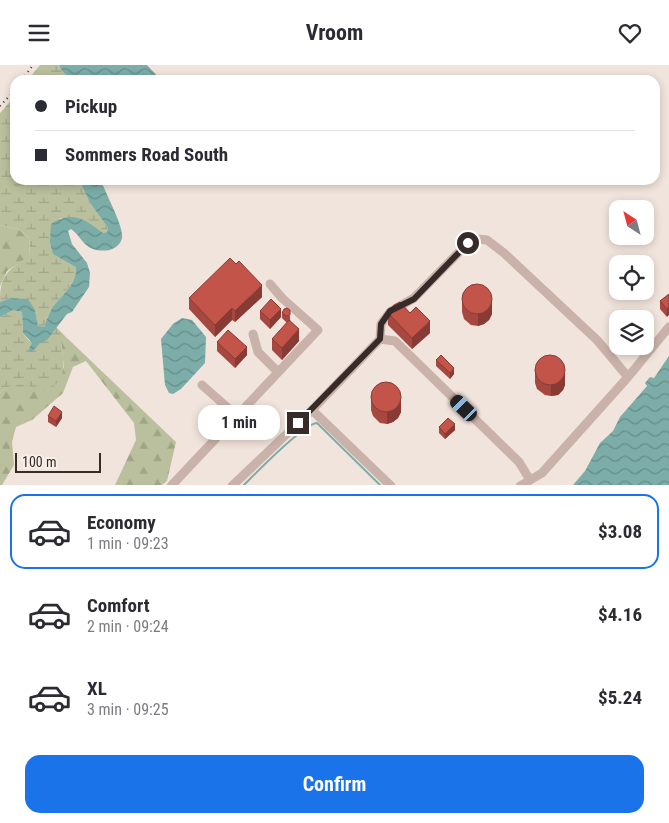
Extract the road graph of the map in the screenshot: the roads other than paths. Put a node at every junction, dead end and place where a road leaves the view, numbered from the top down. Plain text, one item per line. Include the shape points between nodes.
1 (270, 284) dead end
2 (669, 327) edge
3 (253, 334) dead end
4 (380, 339) junction
5 (278, 372) junction
6 (628, 377) junction
7 (202, 385) dead end
8 (312, 410) junction
9 (237, 416) junction
10 (530, 480) junction
11 (171, 485) edge
12 (232, 485) edge
13 (391, 485) edge
14 (520, 485) edge

1 - 5 street via 318,330
2 - 6 street
3 - 5 street via 258,352
4 - 6 street via 381,324 390,311 414,299 468,243 477,239 487,240 597,340
4 - 8 street
4 - 10 street via 394,341 519,462
5 - 9 street
6 - 10 street via 542,473
7 - 9 street
8 - 12 street
8 - 13 street
9 - 11 street
10 - 14 street

